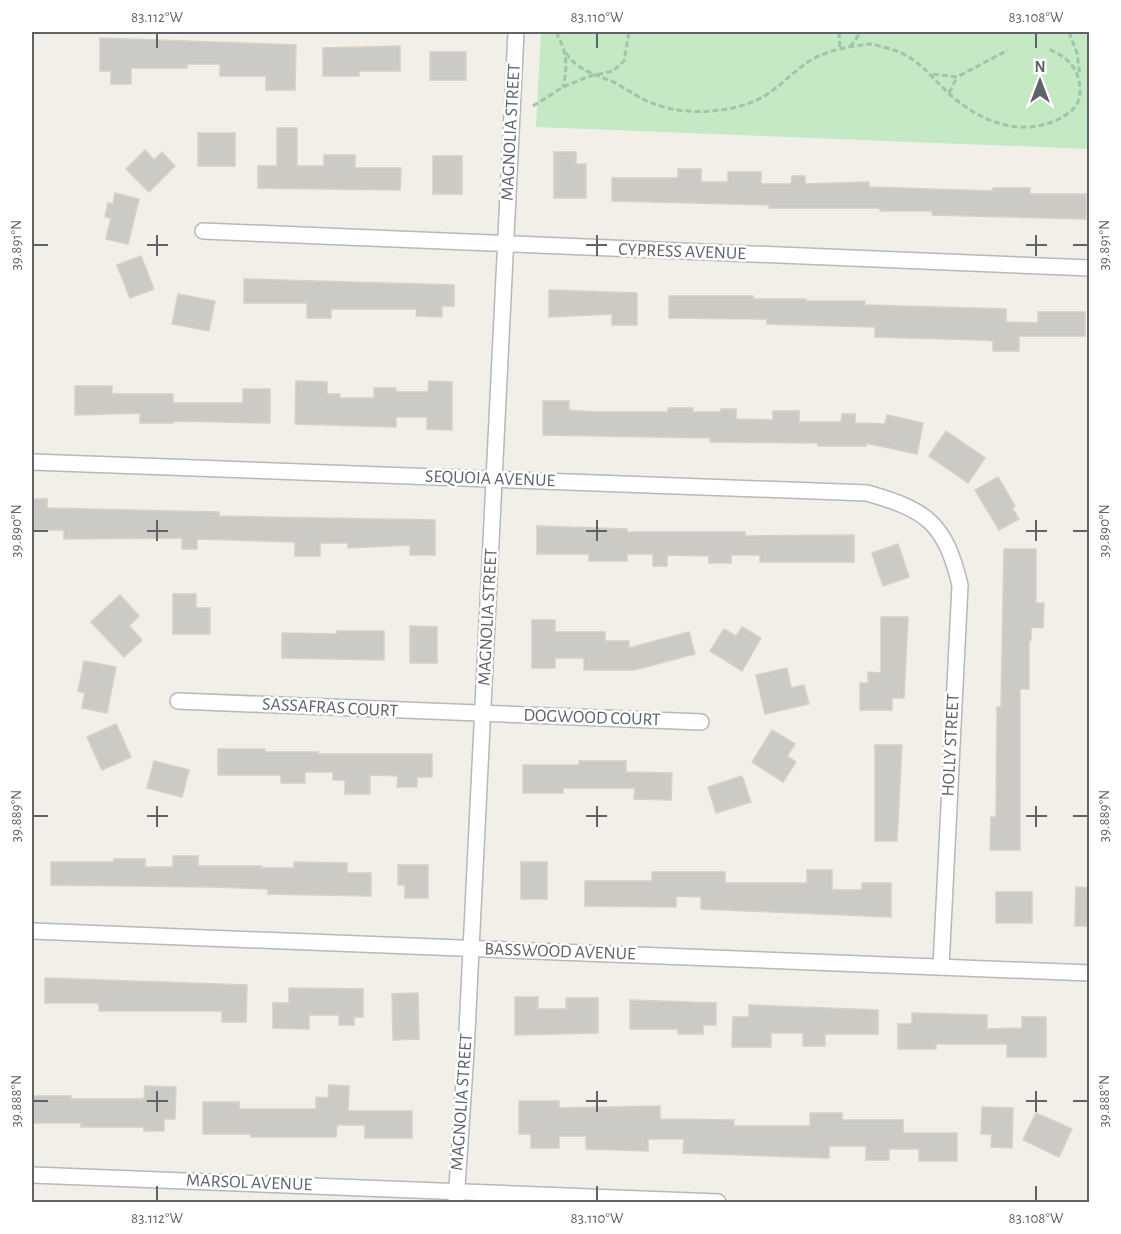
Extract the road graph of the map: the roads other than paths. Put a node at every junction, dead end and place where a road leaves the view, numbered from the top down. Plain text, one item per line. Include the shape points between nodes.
1 (516, 32) edge
2 (203, 231) dead end
3 (506, 245) junction
4 (1089, 268) edge
5 (32, 462) edge
6 (495, 479) junction
7 (938, 528) joint
8 (178, 701) dead end
9 (483, 715) junction
10 (702, 722) dead end
11 (32, 931) edge
12 (471, 949) junction
13 (941, 967) junction
14 (1089, 973) edge
15 (32, 1174) edge
16 (456, 1197) edge
17 (718, 1203) edge

1 - 3 street, MAGNOLIA STREET
2 - 3 street, CYPRESS AVENUE
3 - 4 street, CYPRESS AVENUE
3 - 6 street, MAGNOLIA STREET
5 - 6 street, SEQUOIA AVENUE
6 - 7 street, SEQUOIA AVENUE via 867,493 906,504
6 - 9 street, MAGNOLIA STREET
7 - 13 street, HOLLY STREET via 952,553 960,585
8 - 9 street, SASSAFRAS COURT
9 - 10 street, DOGWOOD COURT
9 - 12 street, MAGNOLIA STREET
11 - 12 street, BASSWOOD AVENUE
12 - 13 street, BASSWOOD AVENUE
12 - 16 street, MAGNOLIA STREET
13 - 14 street, BASSWOOD AVENUE
15 - 16 street, MARSOL AVENUE
16 - 17 street, MARSOL AVENUE

